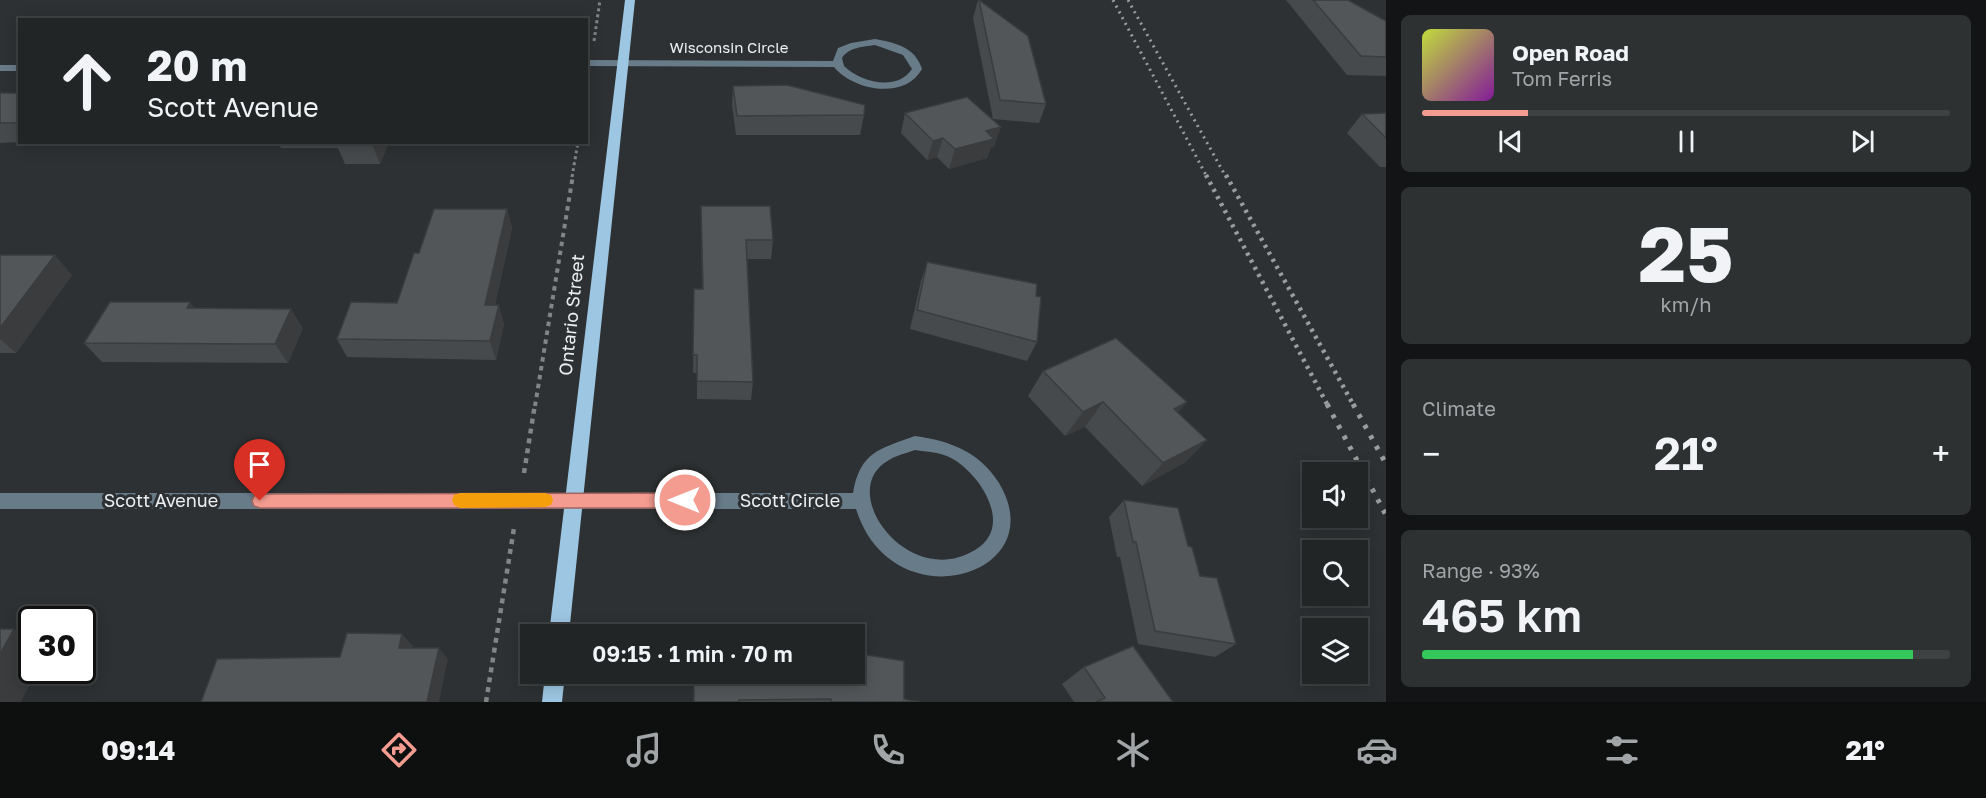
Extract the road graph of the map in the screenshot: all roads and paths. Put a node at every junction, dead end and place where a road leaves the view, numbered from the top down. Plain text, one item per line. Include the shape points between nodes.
1 (600, 0) edge
2 (630, 0) edge
3 (592, 50) dead end
4 (588, 63) edge
5 (622, 63) junction
6 (836, 64) junction
7 (0, 68) edge
8 (18, 68) edge
9 (578, 144) edge
10 (527, 457) dead end
11 (574, 500) junction
12 (0, 501) edge
13 (861, 501) junction
14 (512, 542) dead end
15 (560, 624) edge
16 (554, 684) edge
17 (486, 702) edge
18 (552, 702) edge

1 - 3 path
2 - 5 main road, Ontario Street
4 - 5 street, Wisconsin Circle
5 - 6 street, Wisconsin Circle
5 - 11 main road, Ontario Street
6 - 6 street via 842,50 875,42 910,55 917,69 907,81 885,86 848,77
7 - 8 street
9 - 10 path
11 - 12 street, Scott Avenue
11 - 13 street, Scott Circle
11 - 15 main road, Ontario Street
13 - 13 street, Scott Circle via 867,469 879,455 906,445 936,446 976,466 999,502 1002,524 995,544 980,559 959,568 934,569 908,561 886,547 870,527
14 - 17 path
16 - 18 main road

